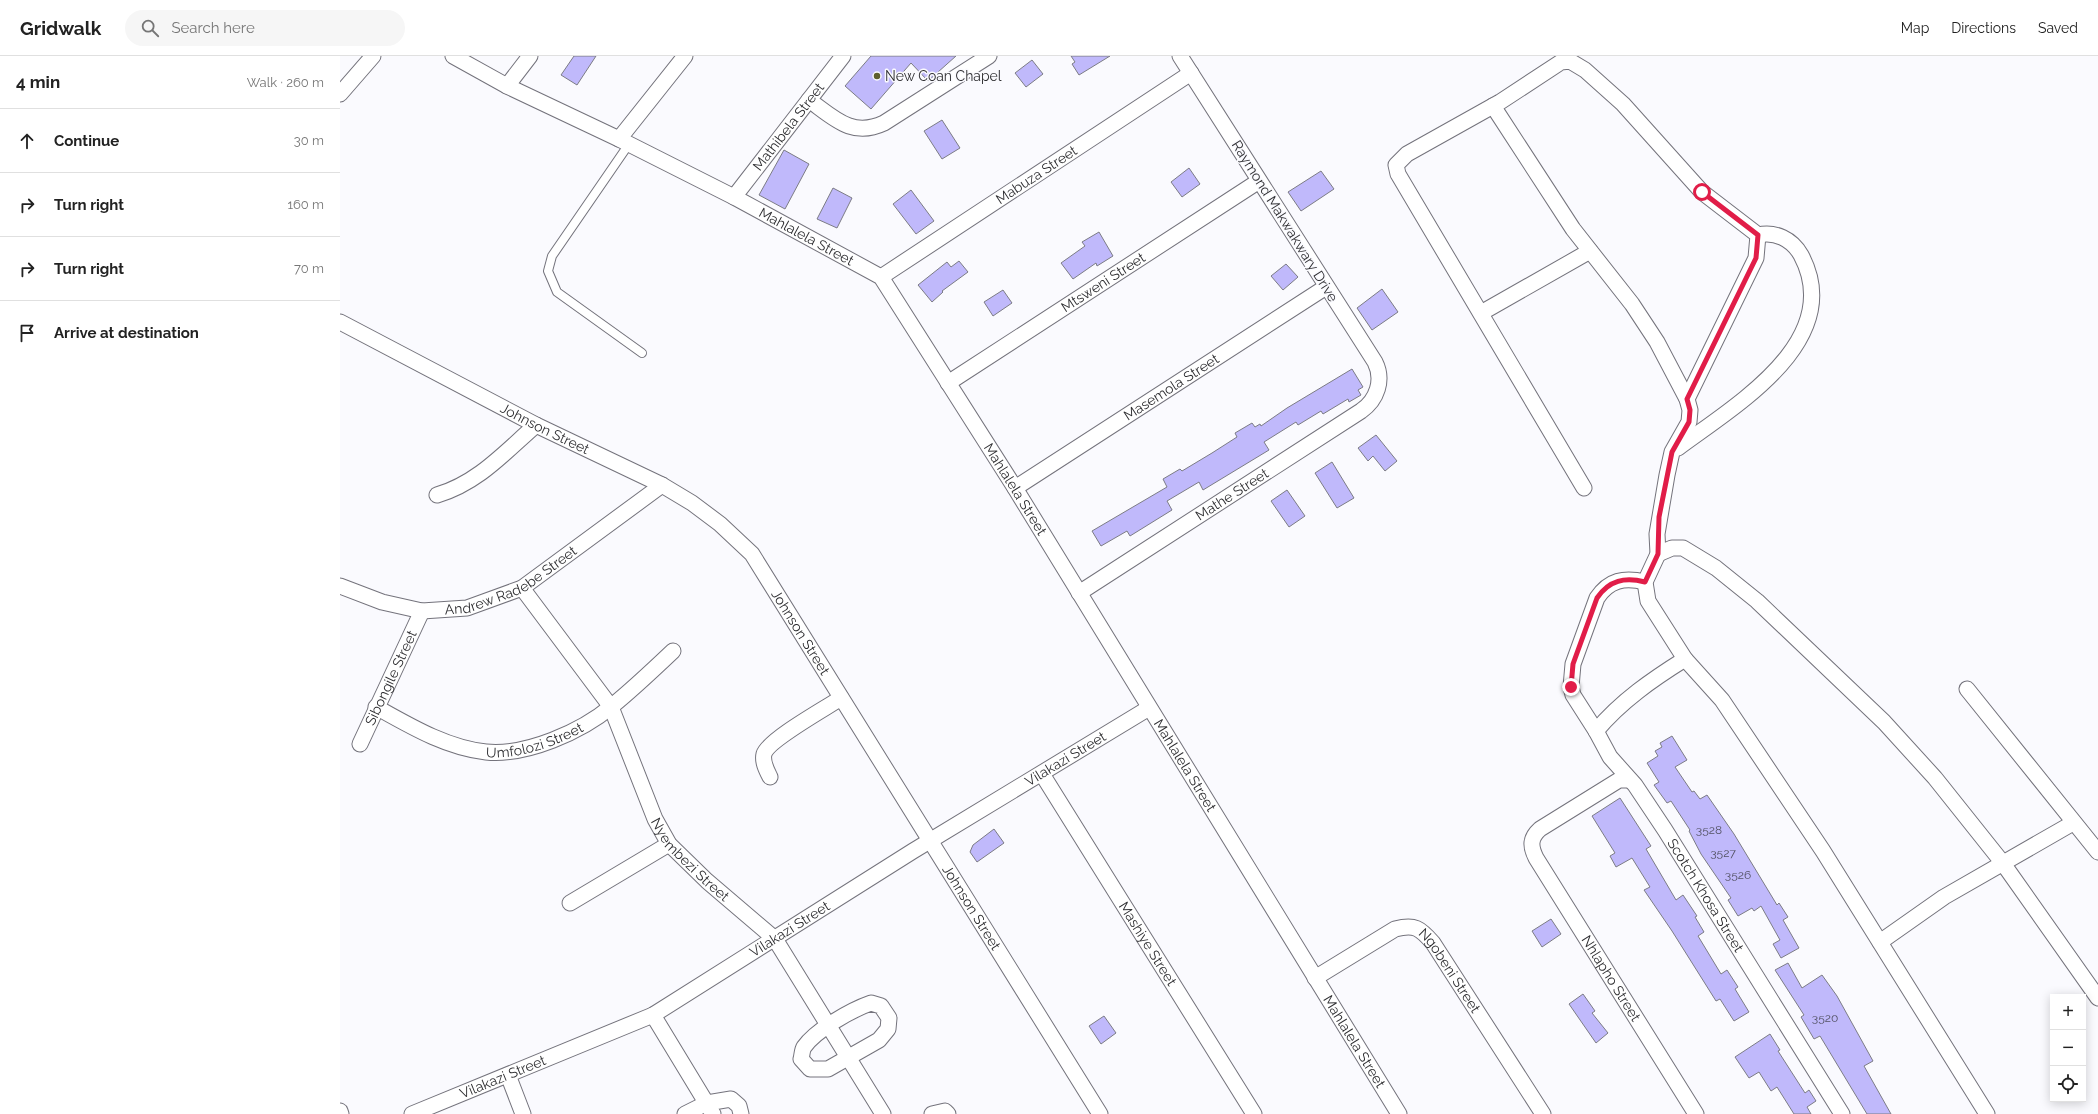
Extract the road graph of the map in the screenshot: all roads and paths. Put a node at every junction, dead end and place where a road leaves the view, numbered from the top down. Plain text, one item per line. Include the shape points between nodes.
1 (373, 56) edge
2 (453, 56) edge
3 (530, 56) edge
4 (685, 56) edge
5 (843, 56) edge
6 (989, 56) edge
7 (1180, 56) edge
8 (1191, 73) junction
9 (507, 86) junction
10 (340, 94) edge
11 (809, 100) junction
12 (1493, 106) junction
13 (624, 141) junction
14 (1259, 181) junction
15 (734, 197) junction
16 (1758, 235) junction
17 (1590, 251) junction
18 (881, 276) junction
19 (1326, 286) junction
20 (1481, 313) junction
21 (340, 322) edge
22 (642, 353) dead end
23 (948, 383) junction
24 (1378, 389) joint
25 (1687, 399) junction
26 (536, 424) junction
27 (1672, 452) junction
28 (662, 485) junction
29 (1015, 488) junction
30 (1584, 488) dead end
31 (437, 495) dead end
32 (1658, 554) junction
33 (1645, 582) junction
34 (340, 586) edge
35 (522, 588) junction
36 (1079, 594) junction
37 (422, 611) junction
38 (673, 652) dead end
39 (1685, 659) junction
40 (1967, 689) dead end
41 (841, 698) junction
42 (376, 707) junction
43 (611, 707) junction
44 (1149, 708) junction
45 (1596, 731) junction
46 (360, 744) dead end
47 (1042, 774) junction
48 (770, 777) dead end
49 (1629, 780) junction
50 (2073, 823) junction
51 (930, 841) junction
52 (669, 844) junction
53 (2098, 852) edge
54 (2002, 862) junction
55 (570, 903) dead end
56 (775, 940) junction
57 (1880, 942) junction
58 (1315, 978) junction
59 (2098, 998) edge
60 (653, 1015) junction
61 (828, 1025) junction
62 (848, 1058) junction
63 (508, 1075) junction
64 (710, 1109) edge
65 (340, 1110) edge
66 (342, 1114) edge
67 (412, 1114) edge
68 (523, 1114) edge
69 (685, 1114) edge
70 (741, 1114) edge
71 (883, 1114) edge
72 (932, 1114) edge
73 (948, 1114) edge
74 (1100, 1114) edge
75 (1254, 1114) edge
76 (1399, 1114) edge
77 (1543, 1114) edge
78 (1696, 1114) edge
79 (1842, 1114) edge
80 (1987, 1114) edge

1 - 10 street
2 - 9 street, Mahlalela Street
3 - 9 street
4 - 13 street
5 - 11 street, Mathibela Street
6 - 11 street via 884,123 870,128 856,129 841,123
7 - 8 street, Raymond Makwakwary Drive
8 - 14 street, Raymond Makwakwary Drive
8 - 18 street, Mabuza Street
9 - 13 street, Mahlalela Street
11 - 15 street, Mathibela Street
12 - 16 street via 1561,62 1570,61 1585,70 1623,104 1702,192
12 - 17 street
12 - 20 street via 1407,154 1396,165 1398,174
13 - 15 street, Mahlalela Street
13 - 22 lane via 552,256 548,271 557,292
14 - 19 street, Raymond Makwakwary Drive
14 - 23 street, Mtsweni Street
15 - 18 street, Mahlalela Street
16 - 25 street via 1756,258
16 - 27 street via 1768,233 1791,242 1806,265 1811,283 1811,306 1800,339 1781,367 1764,384
17 - 20 street
17 - 25 street via 1632,304 1657,342
18 - 23 street, Mahlalela Street
19 - 24 street, Raymond Makwakwary Drive via 1375,362 1379,377
19 - 29 street, Masemola Street
20 - 30 street
21 - 26 street, Johnson Street
23 - 29 street, Mahlalela Street
24 - 36 street, Mathe Street via 1373,399 1360,411
25 - 27 street via 1690,410 1689,422
26 - 28 street, Johnson Street
26 - 31 street via 500,458 468,483
27 - 32 street via 1659,517
28 - 35 street, Andrew Radebe Street
28 - 41 street, Johnson Street via 720,524 752,554
29 - 36 street, Mahlalela Street
32 - 33 street
32 - 54 street via 1672,548 1683,548 1716,568 1757,601 1884,722 1935,778
33 - 39 street via 1648,600
33 - 45 street, Scotch Khosa Street via 1630,578 1602,590 1573,664 1573,695
34 - 37 street, Andrew Radebe Street via 382,602
35 - 37 street, Andrew Radebe Street via 467,608
35 - 43 street, Nyembezi Street
36 - 44 street, Mahlalela Street
37 - 42 street, Sibongile Street
38 - 43 street, Umfolozi Street
39 - 45 street via 1654,678
39 - 57 street via 1722,700 1823,851
40 - 50 street
41 - 48 street via 769,746 764,754 764,764
41 - 51 street, Johnson Street
42 - 43 street, Umfolozi Street via 411,727 449,743 485,752 511,751 539,745 581,727
42 - 46 street, Sibongile Street
43 - 52 street, Nyembezi Street via 655,819
44 - 47 street, Vilakazi Street
44 - 58 street, Mahlalela Street
45 - 49 street, Scotch Khosa Street via 1610,758
47 - 51 street, Vilakazi Street
47 - 75 street, Mashiye Street
49 - 78 street, Nhlapho Street via 1619,780 1540,829 1531,842 1536,858
49 - 79 street, Scotch Khosa Street via 1665,830
50 - 53 street
50 - 54 street
51 - 56 street, Vilakazi Street
51 - 74 street, Johnson Street
52 - 55 street
52 - 56 street, Nyembezi Street
54 - 57 street via 1944,897
54 - 59 street
56 - 60 street, Vilakazi Street
56 - 61 street, Nyembezi Street
57 - 80 street
58 - 76 street, Mahlalela Street
58 - 77 street, Ngobeni Street via 1395,929 1408,926 1418,928 1432,943
60 - 63 street, Vilakazi Street
60 - 64 street
61 - 62 street, Nyembezi Street
61 - 62 street via 803,1048 801,1059 810,1069 828,1069
61 - 62 street via 858,1007 871,1003 881,1006 889,1018 888,1029 879,1040
62 - 71 street, Nyembezi Street
63 - 67 street, Vilakazi Street
63 - 68 street
64 - 69 street
64 - 70 street via 731,1098 739,1106
65 - 66 street
72 - 73 street via 945,1111

